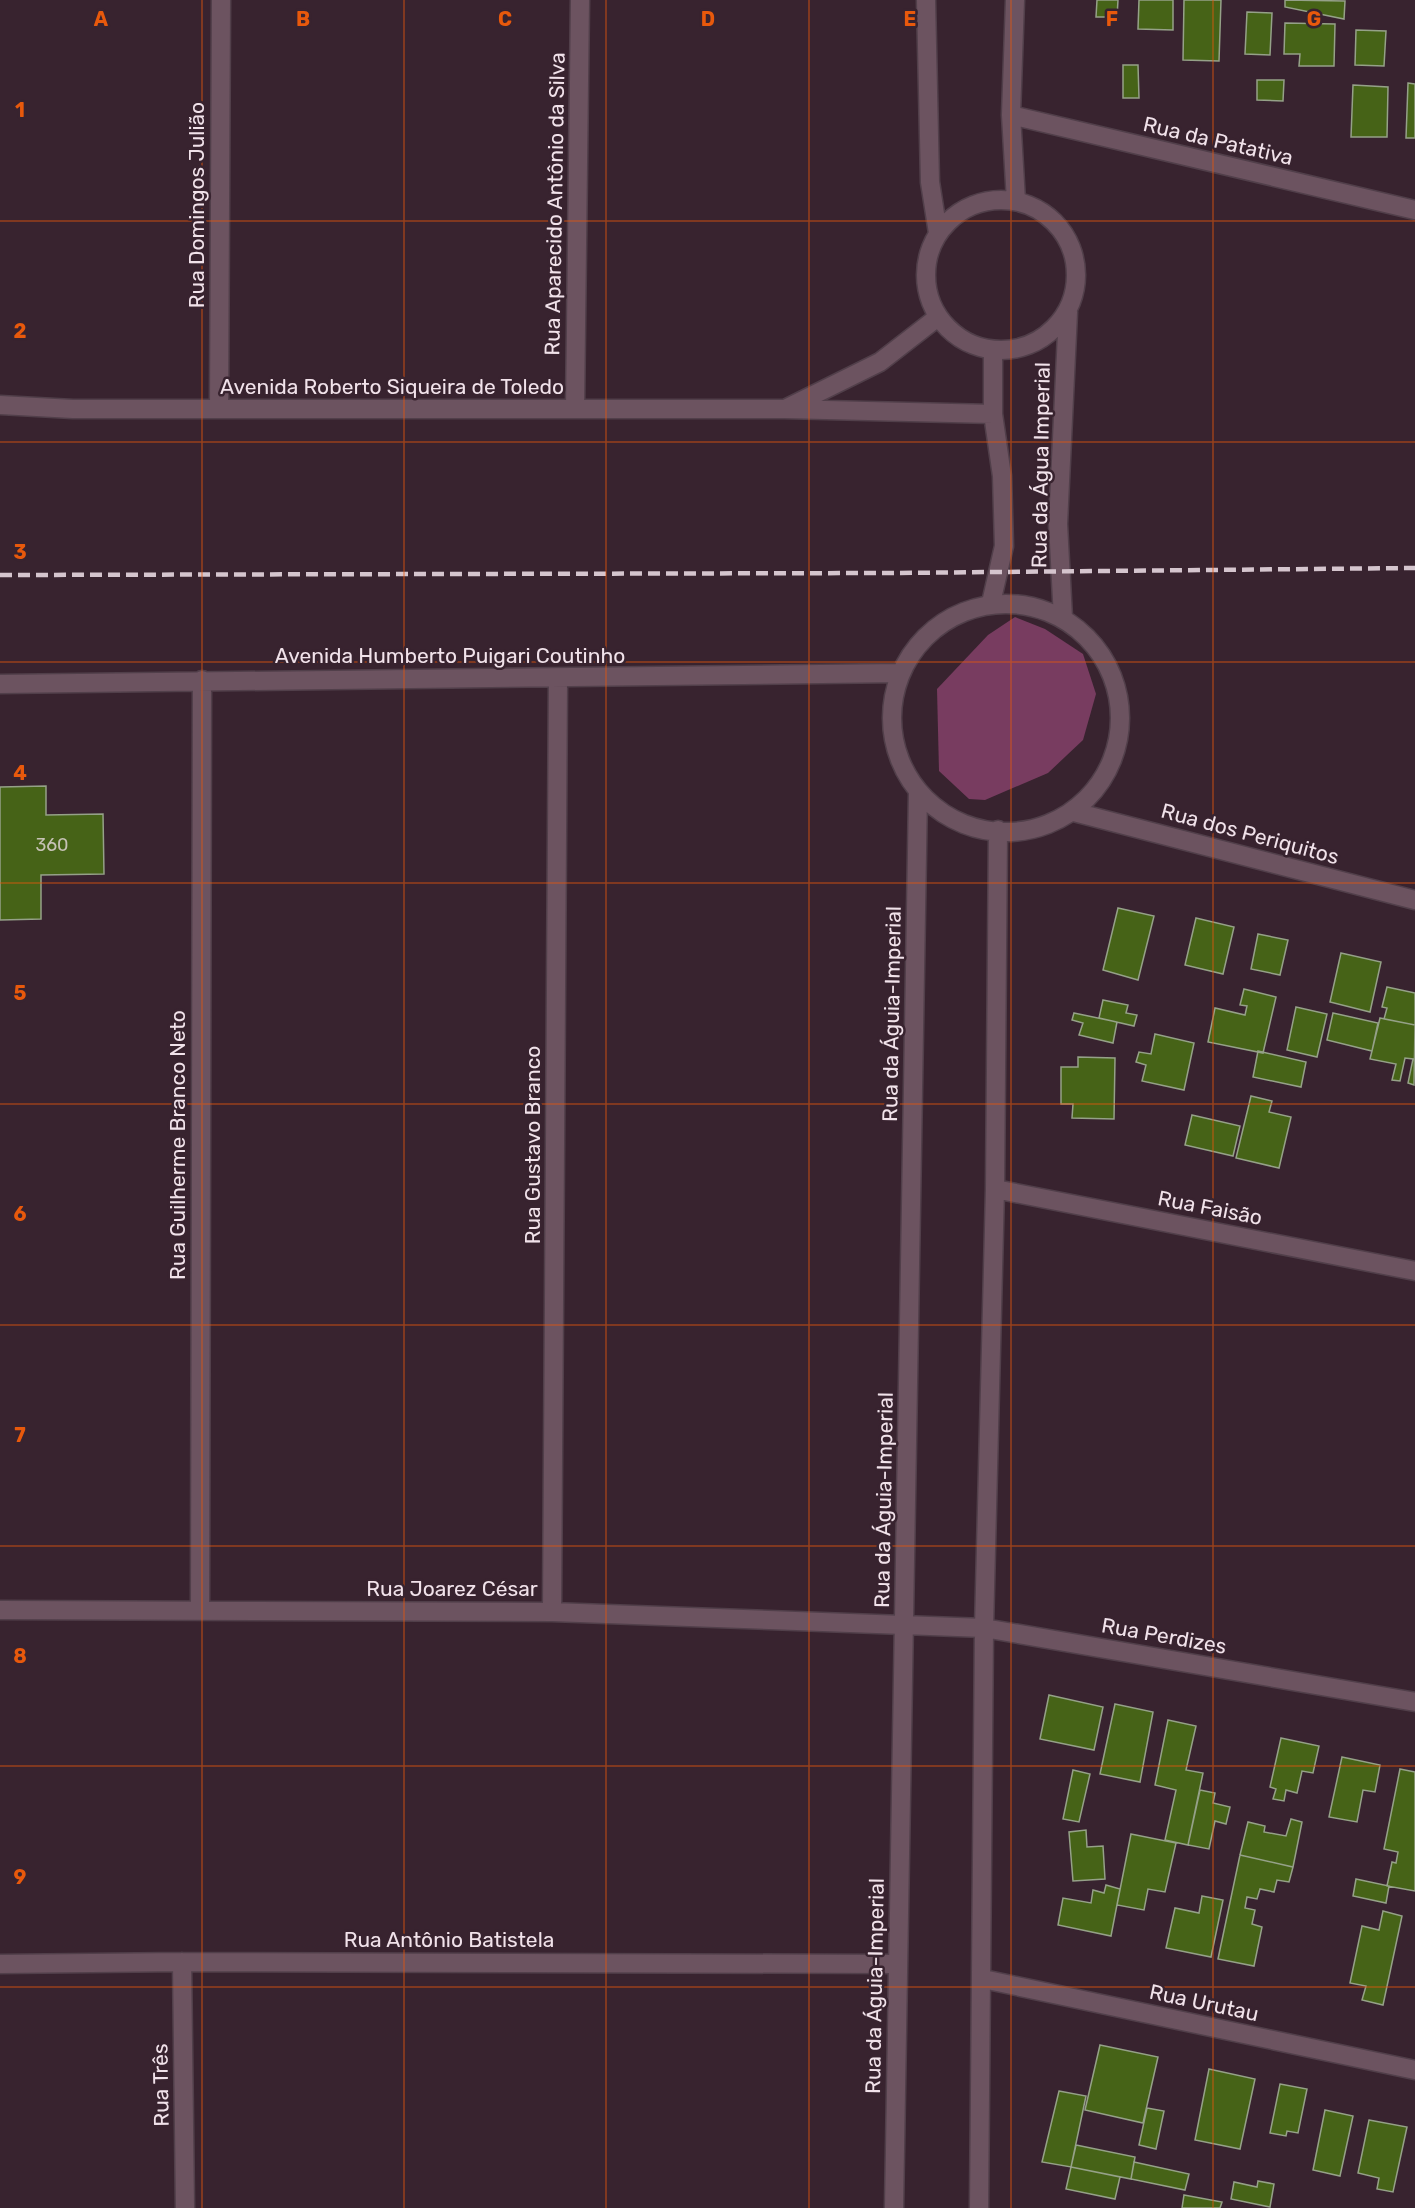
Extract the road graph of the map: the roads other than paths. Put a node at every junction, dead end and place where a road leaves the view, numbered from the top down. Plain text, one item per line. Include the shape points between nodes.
1 (221, 0) edge
2 (580, 0) edge
3 (926, 0) edge
4 (1015, 0) edge
5 (1011, 115) junction
6 (1016, 201) junction
7 (1415, 210) edge
8 (938, 233) junction
9 (1068, 312) junction
10 (938, 317) junction
11 (993, 350) junction
12 (0, 405) edge
13 (219, 409) junction
14 (575, 409) junction
15 (784, 409) junction
16 (993, 414) junction
17 (991, 603) junction
18 (1064, 618) junction
19 (900, 673) junction
20 (558, 678) junction
21 (202, 680) junction
22 (0, 684) edge
23 (918, 793) junction
24 (1074, 812) junction
25 (998, 830) junction
26 (1415, 900) edge
27 (995, 1190) junction
28 (1415, 1271) edge
29 (0, 1610) edge
30 (200, 1610) junction
31 (552, 1612) junction
32 (904, 1624) junction
33 (984, 1628) junction
34 (1415, 1702) edge
35 (182, 1962) junction
36 (898, 1964) junction
37 (0, 1965) edge
38 (983, 1979) junction
39 (1415, 2070) edge
40 (185, 2208) edge
41 (894, 2208) edge
42 (979, 2208) edge

1 - 13 street, Rua Domingos Julião
2 - 14 street, Rua Aparecido Antônio da Silva
3 - 8 street via 930,182
4 - 5 street
5 - 6 street
5 - 7 street, Rua da Patativa
6 - 8 street via 994,200 972,206 953,217
6 - 9 street via 1038,209 1057,224 1070,244 1077,266 1076,290
8 - 10 street via 928,253 925,275 928,297
9 - 11 street via 1054,330 1036,342 1015,350
9 - 18 street, Rua da Água Imperial via 1058,524
10 - 11 street via 952,333 972,345
10 - 15 street, Avenida Roberto Siqueira de Toledo via 880,362
11 - 16 street, Rua da Água Imperial
12 - 13 street, Avenida Roberto Siqueira de Toledo
13 - 14 street, Avenida Roberto Siqueira de Toledo
14 - 15 street, Avenida Roberto Siqueira de Toledo
15 - 16 street, Avenida Roberto Siqueira de Toledo
16 - 17 street, Rua da Água Imperial via 1002,476 1004,546
17 - 18 street via 1026,604
17 - 19 street via 953,616 924,636
18 - 24 street via 1094,642 1104,658 1114,675 1122,713 1117,751 1101,785
19 - 20 street, Avenida Humberto Puigari Coutinho
19 - 23 street via 892,697 891,731 900,764
20 - 21 street, Avenida Humberto Puigari Coutinho
20 - 31 street, Rua Gustavo Branco
21 - 22 street, Avenida Humberto Puigari Coutinho
21 - 30 street, Rua Guilherme Branco Neto
23 - 25 street via 963,825
23 - 32 street, Rua da Águia-Imperial
24 - 25 street via 1047,826
24 - 26 street, Rua dos Periquitos
25 - 27 street
27 - 28 street, Rua Faisão
27 - 33 street
29 - 30 street, Rua Joarez César
30 - 31 street, Rua Joarez César
31 - 32 street, Rua Joarez César
32 - 33 street, Rua Perdizes
32 - 36 street, Rua da Águia-Imperial
33 - 34 street, Rua Perdizes
33 - 38 street
35 - 36 street, Rua Antônio Batistela
35 - 37 street, Rua Antônio Batistela
35 - 40 street, Rua Três
36 - 41 street, Rua da Águia-Imperial
38 - 39 street, Rua Urutau
38 - 42 street

